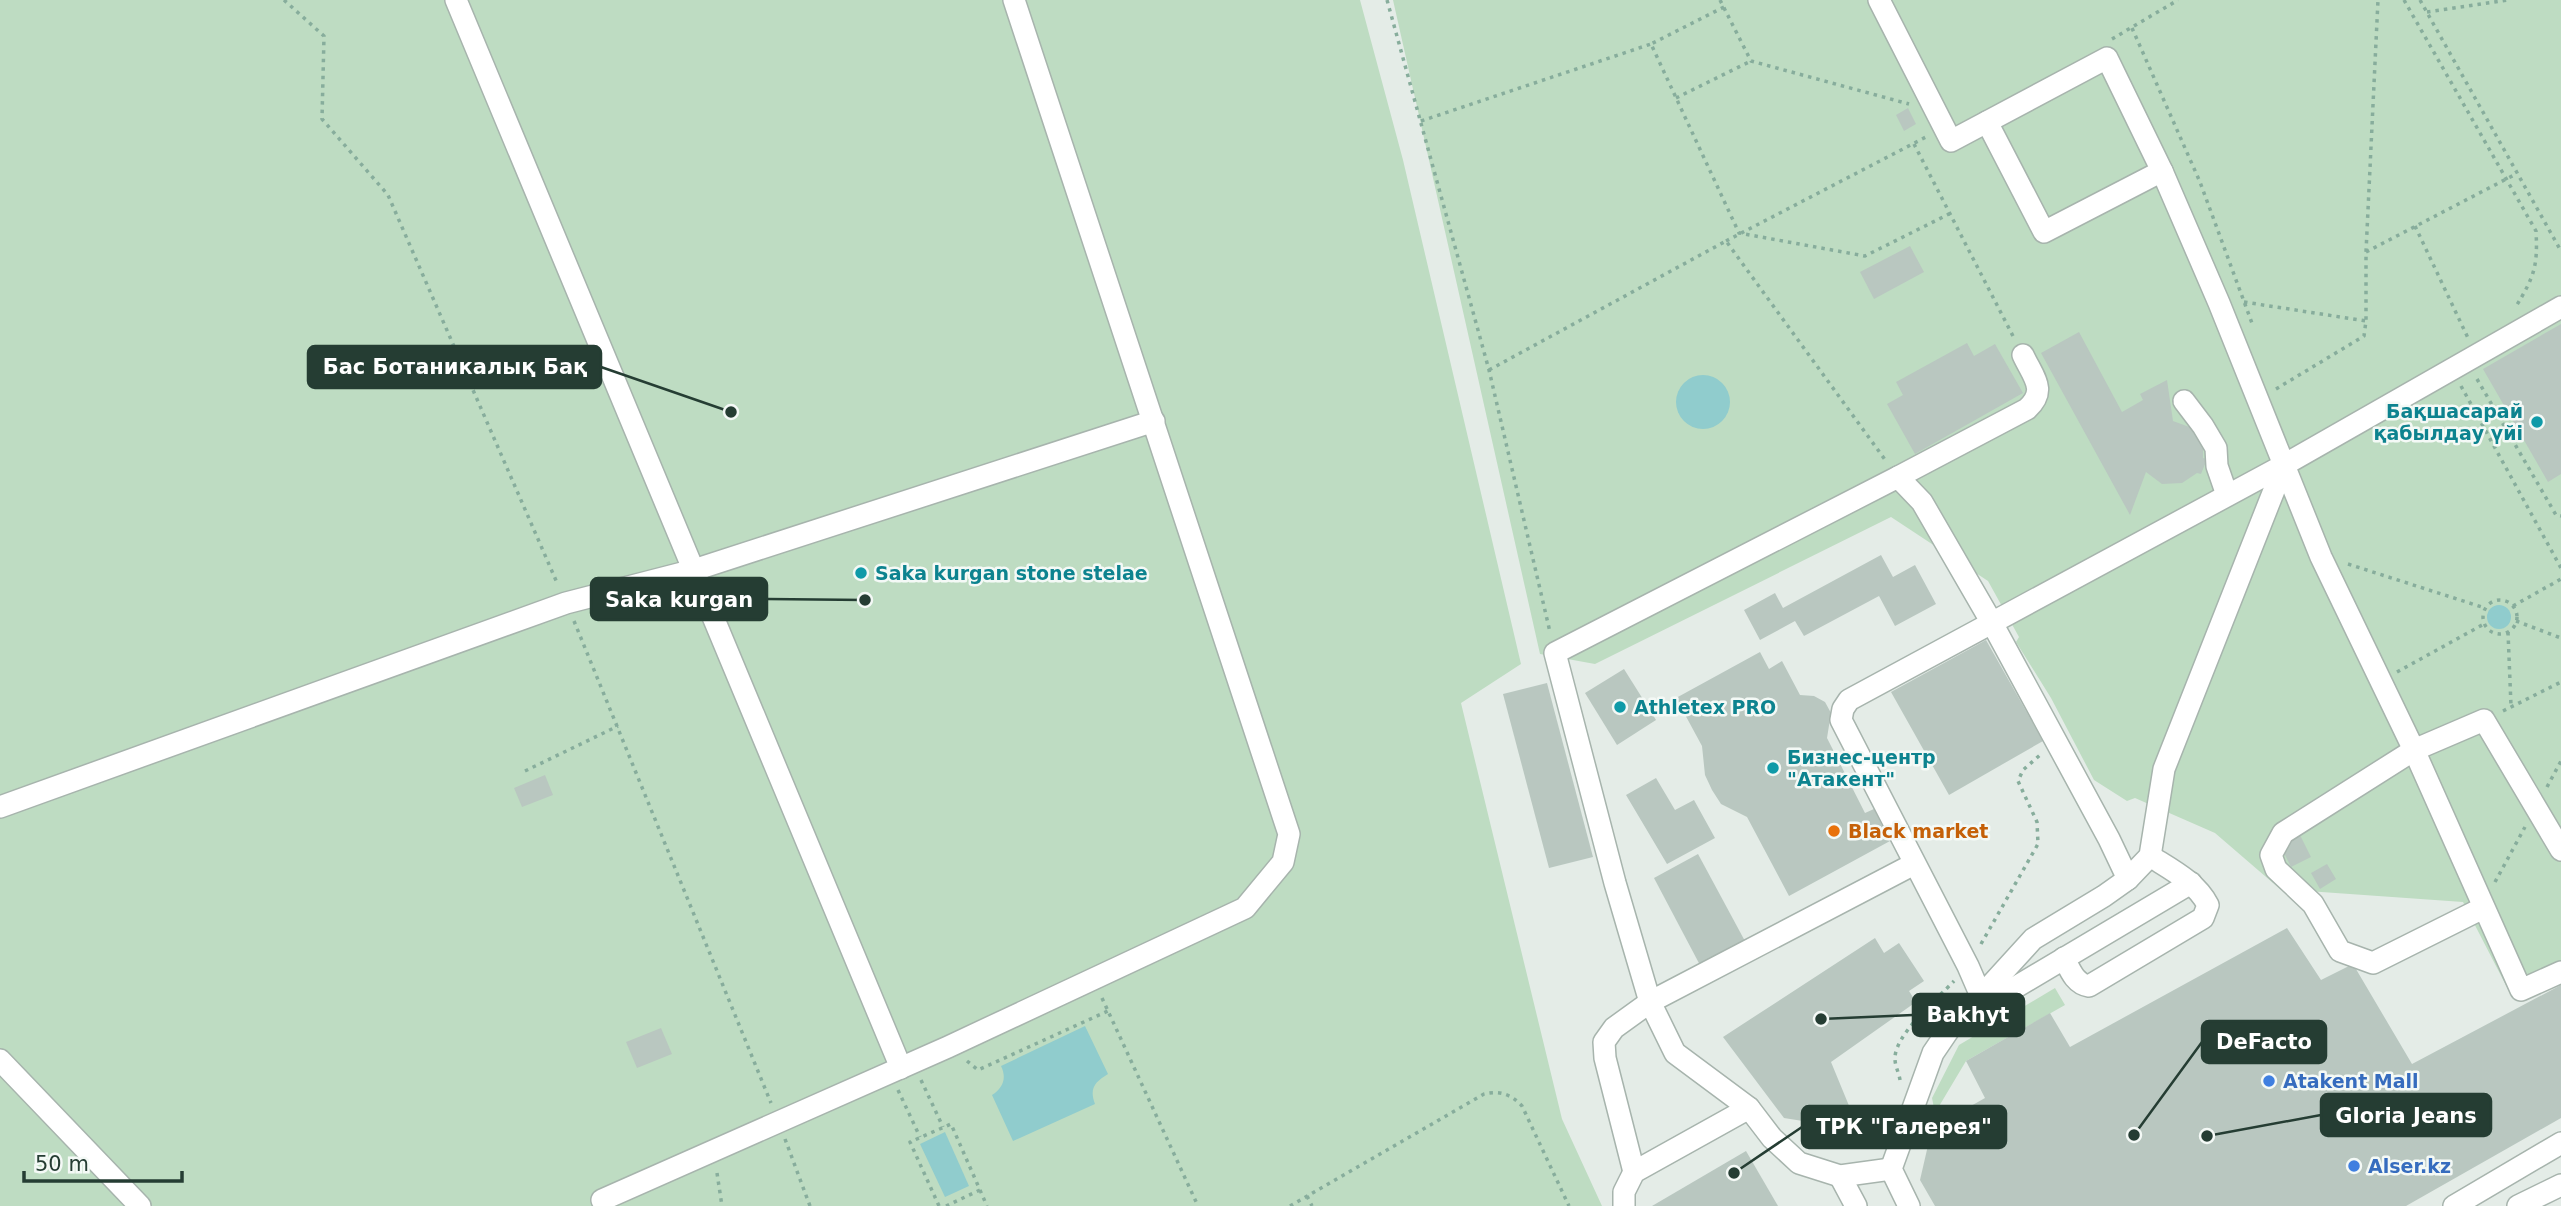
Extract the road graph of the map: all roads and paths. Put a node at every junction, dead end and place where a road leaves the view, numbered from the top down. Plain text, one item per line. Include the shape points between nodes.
1 (284, 0) edge
2 (456, 0) edge
3 (1014, 0) edge
4 (1388, 0) edge
5 (1720, 0) edge
6 (1879, 0) edge
7 (2378, 0) edge
8 (2404, 0) edge
9 (2420, 0) edge
10 (2506, 0) edge
11 (1724, 7) junction
12 (2427, 12) junction
13 (2132, 28) dead end
14 (1651, 44) junction
15 (1751, 61) junction
16 (1676, 98) junction
17 (1935, 111) junction
18 (1421, 121) junction
19 (1987, 122) junction
20 (1914, 144) dead end
21 (2162, 171) junction
22 (2516, 174) junction
23 (2506, 179) junction
24 (1949, 214) junction
25 (2414, 226) junction
26 (2561, 251) edge
27 (2365, 252) junction
28 (2244, 302) junction
29 (2219, 303) junction
30 (2561, 307) edge
31 (2514, 310) dead end
32 (2366, 321) junction
33 (2253, 327) dead end
34 (2023, 355) joint
35 (2465, 361) junction
36 (1489, 370) junction
37 (2276, 388) junction
38 (2280, 399) dead end
39 (2257, 400) junction
40 (2184, 401) dead end
41 (1154, 421) junction
42 (2284, 465) junction
43 (1898, 477) junction
44 (2227, 495) junction
45 (2561, 516) edge
46 (2344, 553) dead end
47 (2348, 564) junction
48 (2561, 568) edge
49 (694, 570) junction
50 (2354, 576) dead end
51 (2561, 579) edge
52 (566, 603) junction
53 (2513, 606) junction
54 (2485, 608) junction
55 (2516, 621) junction
56 (1992, 623) junction
57 (2484, 624) junction
58 (2508, 632) junction
59 (2561, 638) edge
60 (1555, 653) junction
61 (2392, 660) dead end
62 (2389, 677) junction
63 (2561, 682) edge
64 (2511, 707) junction
65 (2484, 720) junction
66 (618, 726) junction
67 (2055, 742) junction
68 (2414, 750) junction
69 (525, 771) dead end
70 (0, 807) edge
71 (2561, 850) edge
72 (2150, 856) junction
73 (1914, 864) junction
74 (2489, 871) dead end
75 (2128, 879) junction
76 (2191, 883) junction
77 (2494, 883) dead end
78 (2483, 908) junction
79 (2064, 958) junction
80 (1968, 966) junction
81 (2561, 972) edge
82 (1094, 980) junction
83 (1981, 996) junction
84 (1650, 1002) junction
85 (1108, 1011) junction
86 (1952, 1025) junction
87 (948, 1047) junction
88 (0, 1060) edge
89 (902, 1067) junction
90 (1899, 1086) dead end
91 (1749, 1108) junction
92 (779, 1121) junction
93 (943, 1127) junction
94 (920, 1137) junction
95 (2561, 1143) edge
96 (714, 1150) junction
97 (1891, 1169) junction
98 (1634, 1172) junction
99 (1840, 1176) junction
100 (2561, 1185) edge
101 (979, 1190) junction
102 (1307, 1196) junction
103 (2561, 1198) edge
104 (602, 1200) dead end
105 (1197, 1205) edge
106 (140, 1206) edge
107 (722, 1206) edge
108 (810, 1206) edge
109 (939, 1206) edge
110 (946, 1206) edge
111 (986, 1206) edge
112 (1290, 1206) edge
113 (1312, 1206) edge
114 (1569, 1206) edge
115 (1624, 1206) edge
116 (1856, 1206) edge
117 (1909, 1206) edge
118 (2454, 1206) edge
119 (2518, 1206) edge
120 (2533, 1206) edge

1 - 52 path via 324,36 322,119 388,195
2 - 49 lane
3 - 41 lane
4 - 18 path
5 - 11 path
6 - 17 lane
7 - 27 path
8 - 23 path
9 - 12 path
10 - 12 path
11 - 14 path
11 - 15 path
12 - 22 path
13 - 28 path via 2200,182
14 - 16 path
14 - 18 path
15 - 16 path
15 - 17 path
16 - 24 path via 1739,233 1865,256
17 - 19 lane via 1951,141
18 - 36 path
19 - 21 lane via 2044,232
19 - 21 lane via 2107,58
20 - 24 path
21 - 29 lane
22 - 23 path
22 - 26 path
23 - 25 path
23 - 31 path via 2536,231 2538,258
24 - 34 path
25 - 27 path
25 - 35 path
27 - 32 path
28 - 29 path
28 - 32 path
28 - 33 path
29 - 39 lane
30 - 35 lane
32 - 37 path via 2364,335
34 - 43 lane via 2039,390 2037,400
35 - 42 lane
35 - 45 path via 2556,516
35 - 48 path
36 - 43 path via 1726,241
36 - 60 path
37 - 38 path
37 - 39 path
39 - 42 lane
40 - 44 lane via 2216,448
41 - 49 lane
41 - 82 lane via 1289,834 1283,862 1245,908
42 - 44 lane
42 - 62 lane via 2321,557
42 - 72 lane via 2164,769
43 - 56 lane via 1922,502
43 - 60 lane
44 - 56 lane
46 - 47 path
47 - 50 path
47 - 54 path
49 - 52 lane
49 - 89 lane
51 - 53 path
52 - 66 path
52 - 70 lane
53 - 54 path via 2499,600
53 - 55 path
54 - 57 path
55 - 58 path
55 - 59 path
56 - 67 lane
56 - 73 lane via 1849,700 1843,709 1841,720
57 - 58 path via 2497,634
57 - 62 path
58 - 64 path
60 - 84 lane
61 - 62 path
62 - 68 lane
63 - 64 path
64 - 65 path
65 - 68 lane
65 - 71 lane
66 - 69 path
66 - 92 path
67 - 75 lane
67 - 80 path via 2023,770 2018,781 2037,822 2038,844
68 - 78 lane
68 - 78 lane via 2283,833 2272,855 2276,869 2313,904 2340,951 2373,963
72 - 75 lane
72 - 76 lane
73 - 80 lane
73 - 84 lane
74 - 77 path
75 - 83 lane via 2033,939
76 - 79 lane
76 - 79 lane via 2208,905 2203,918 2095,983 2080,984
78 - 81 lane via 2521,990
79 - 86 lane
80 - 83 lane
80 - 90 path via 1896,1048
82 - 85 path
82 - 87 lane
83 - 86 lane
84 - 91 lane via 1675,1053
84 - 98 lane via 1604,1041
85 - 87 path via 978,1070
85 - 105 path
86 - 97 lane via 1933,1053
87 - 89 lane
88 - 106 lane
89 - 92 lane
89 - 93 path
89 - 94 path
91 - 98 lane
91 - 99 lane via 1799,1163
92 - 96 lane
92 - 108 path
93 - 94 path
93 - 101 path via 951,1124
94 - 109 path via 910,1142
95 - 118 lane
96 - 104 lane
96 - 107 path
97 - 99 lane
97 - 117 lane
98 - 115 lane via 1624,1192
99 - 116 lane
100 - 119 lane
101 - 110 path
101 - 111 path
102 - 112 path
102 - 113 path
102 - 114 path via 1494,1091 1514,1097 1522,1106
103 - 120 lane via 2551,1197

